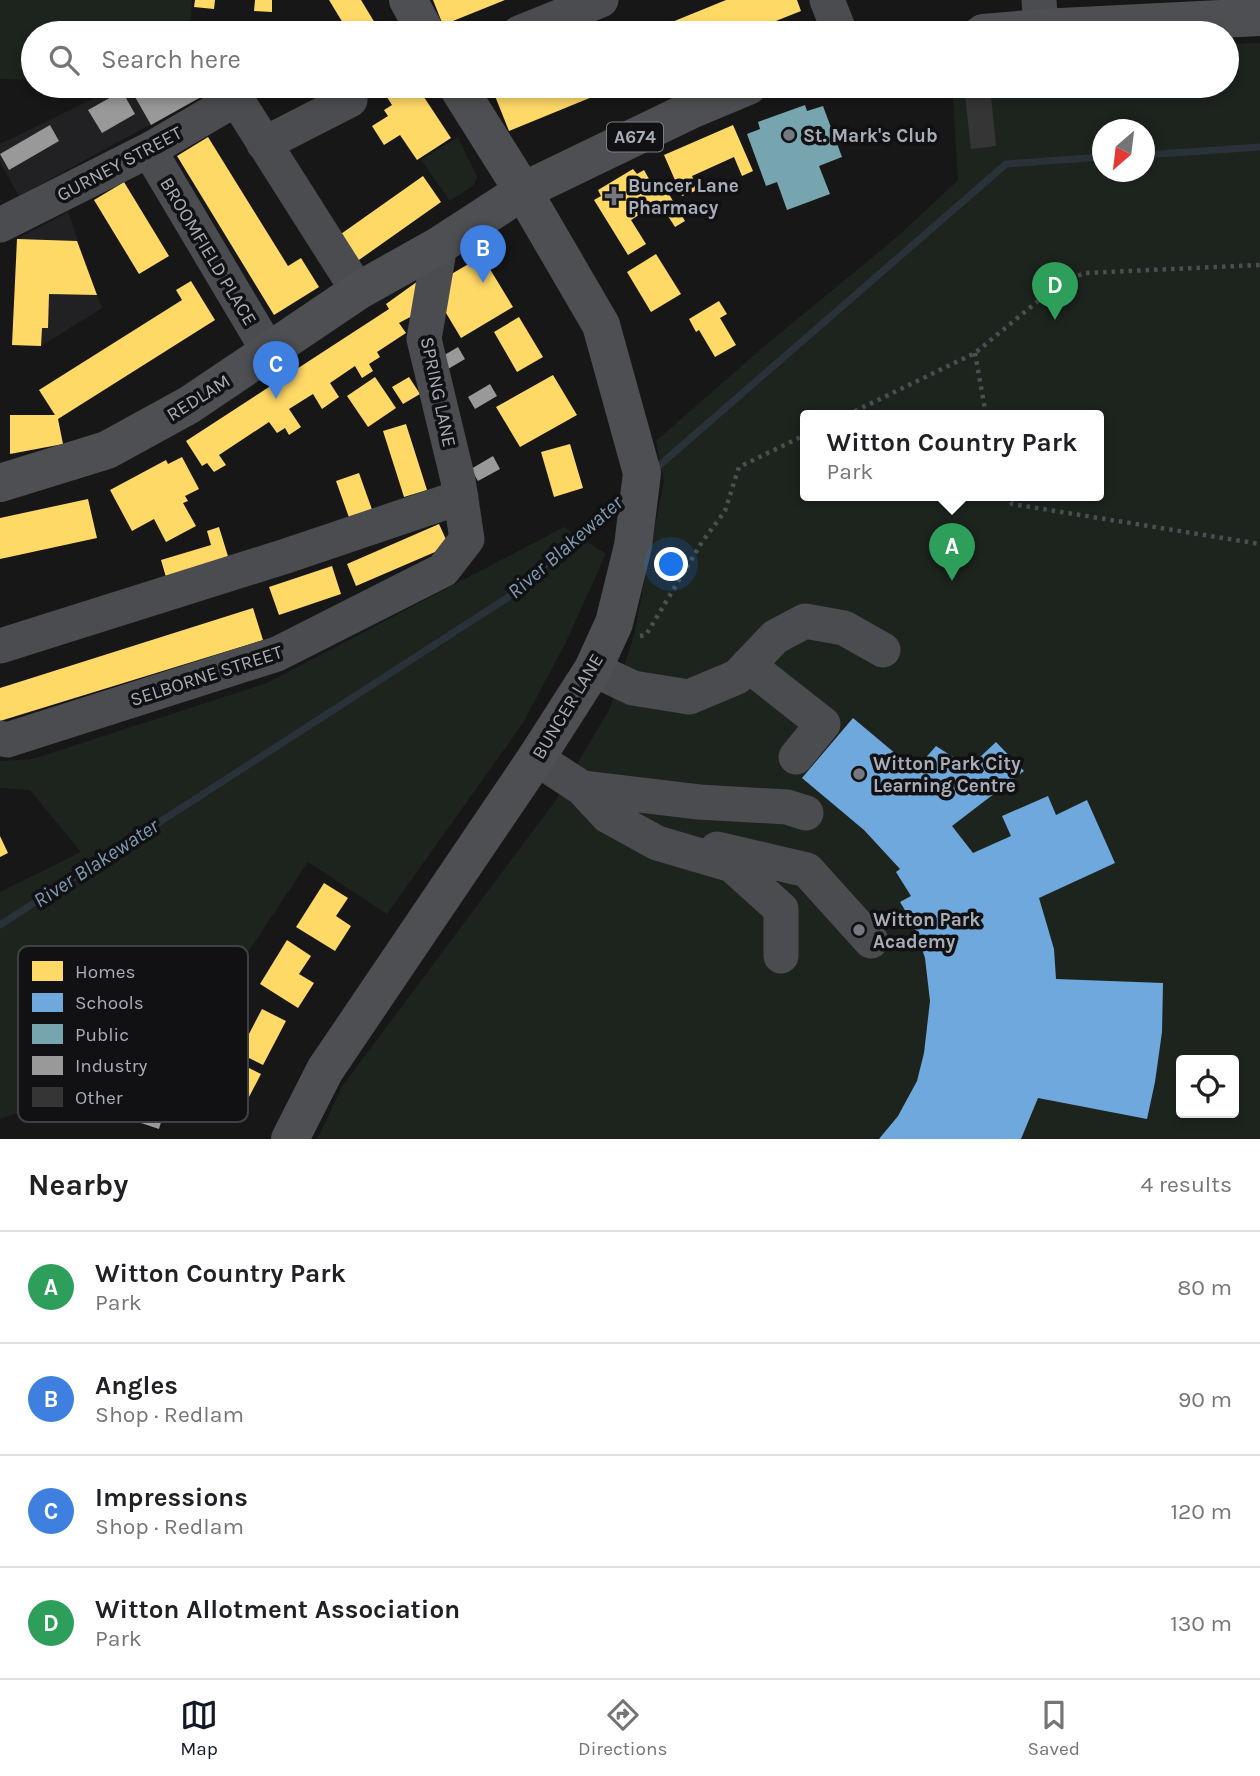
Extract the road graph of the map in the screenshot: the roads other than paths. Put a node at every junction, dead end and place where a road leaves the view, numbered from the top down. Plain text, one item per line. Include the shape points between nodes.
1 (408, 0) edge
2 (601, 0) edge
3 (827, 0) edge
4 (1040, 14) edge
5 (1260, 17) edge
6 (419, 21) edge
7 (549, 21) edge
8 (835, 21) edge
9 (1019, 21) edge
10 (225, 98) edge
11 (235, 98) edge
12 (465, 98) edge
13 (718, 98) edge
14 (350, 100) dead end
15 (264, 144) junction
16 (149, 149) junction
17 (523, 191) junction
18 (0, 225) edge
19 (440, 245) junction
20 (358, 290) junction
21 (268, 352) junction
22 (0, 483) edge
23 (461, 497) junction
24 (0, 646) edge
25 (883, 650) dead end
26 (599, 656) junction
27 (748, 665) junction
28 (0, 738) edge
29 (796, 757) dead end
30 (536, 758) junction
31 (596, 790) junction
32 (806, 813) dead end
33 (871, 941) dead end
34 (781, 956) dead end
35 (290, 1139) edge

1 - 6 main road
2 - 7 street
3 - 8 street
4 - 5 main road
4 - 9 main road
10 - 16 street, GURNEY STREET
11 - 15 street
12 - 17 main road
13 - 17 main road, A674
14 - 15 street
15 - 20 street
16 - 18 street, GURNEY STREET
16 - 21 street, BROOMFIELD PLACE
17 - 19 main road, REDLAM / A674
17 - 26 main road, BUNCER LANE via 601,326 642,473 633,546 614,623
19 - 20 main road, REDLAM / A674
19 - 23 street, SPRING LANE via 424,339
20 - 21 main road, REDLAM / A674
21 - 22 main road, REDLAM / A674 via 189,405 107,450
23 - 24 street
23 - 28 street, SELBORNE STREET via 467,539 443,570 277,654 7,740
25 - 27 street via 844,628 805,621 775,637
26 - 27 street via 633,688 689,697 737,677
26 - 30 main road, BUNCER LANE
27 - 29 street via 823,724
30 - 31 street
30 - 35 main road, BUNCER LANE via 325,1070
31 - 32 street via 787,807
31 - 33 street via 657,832 807,870
31 - 34 street via 608,816 657,843 732,865 781,909

